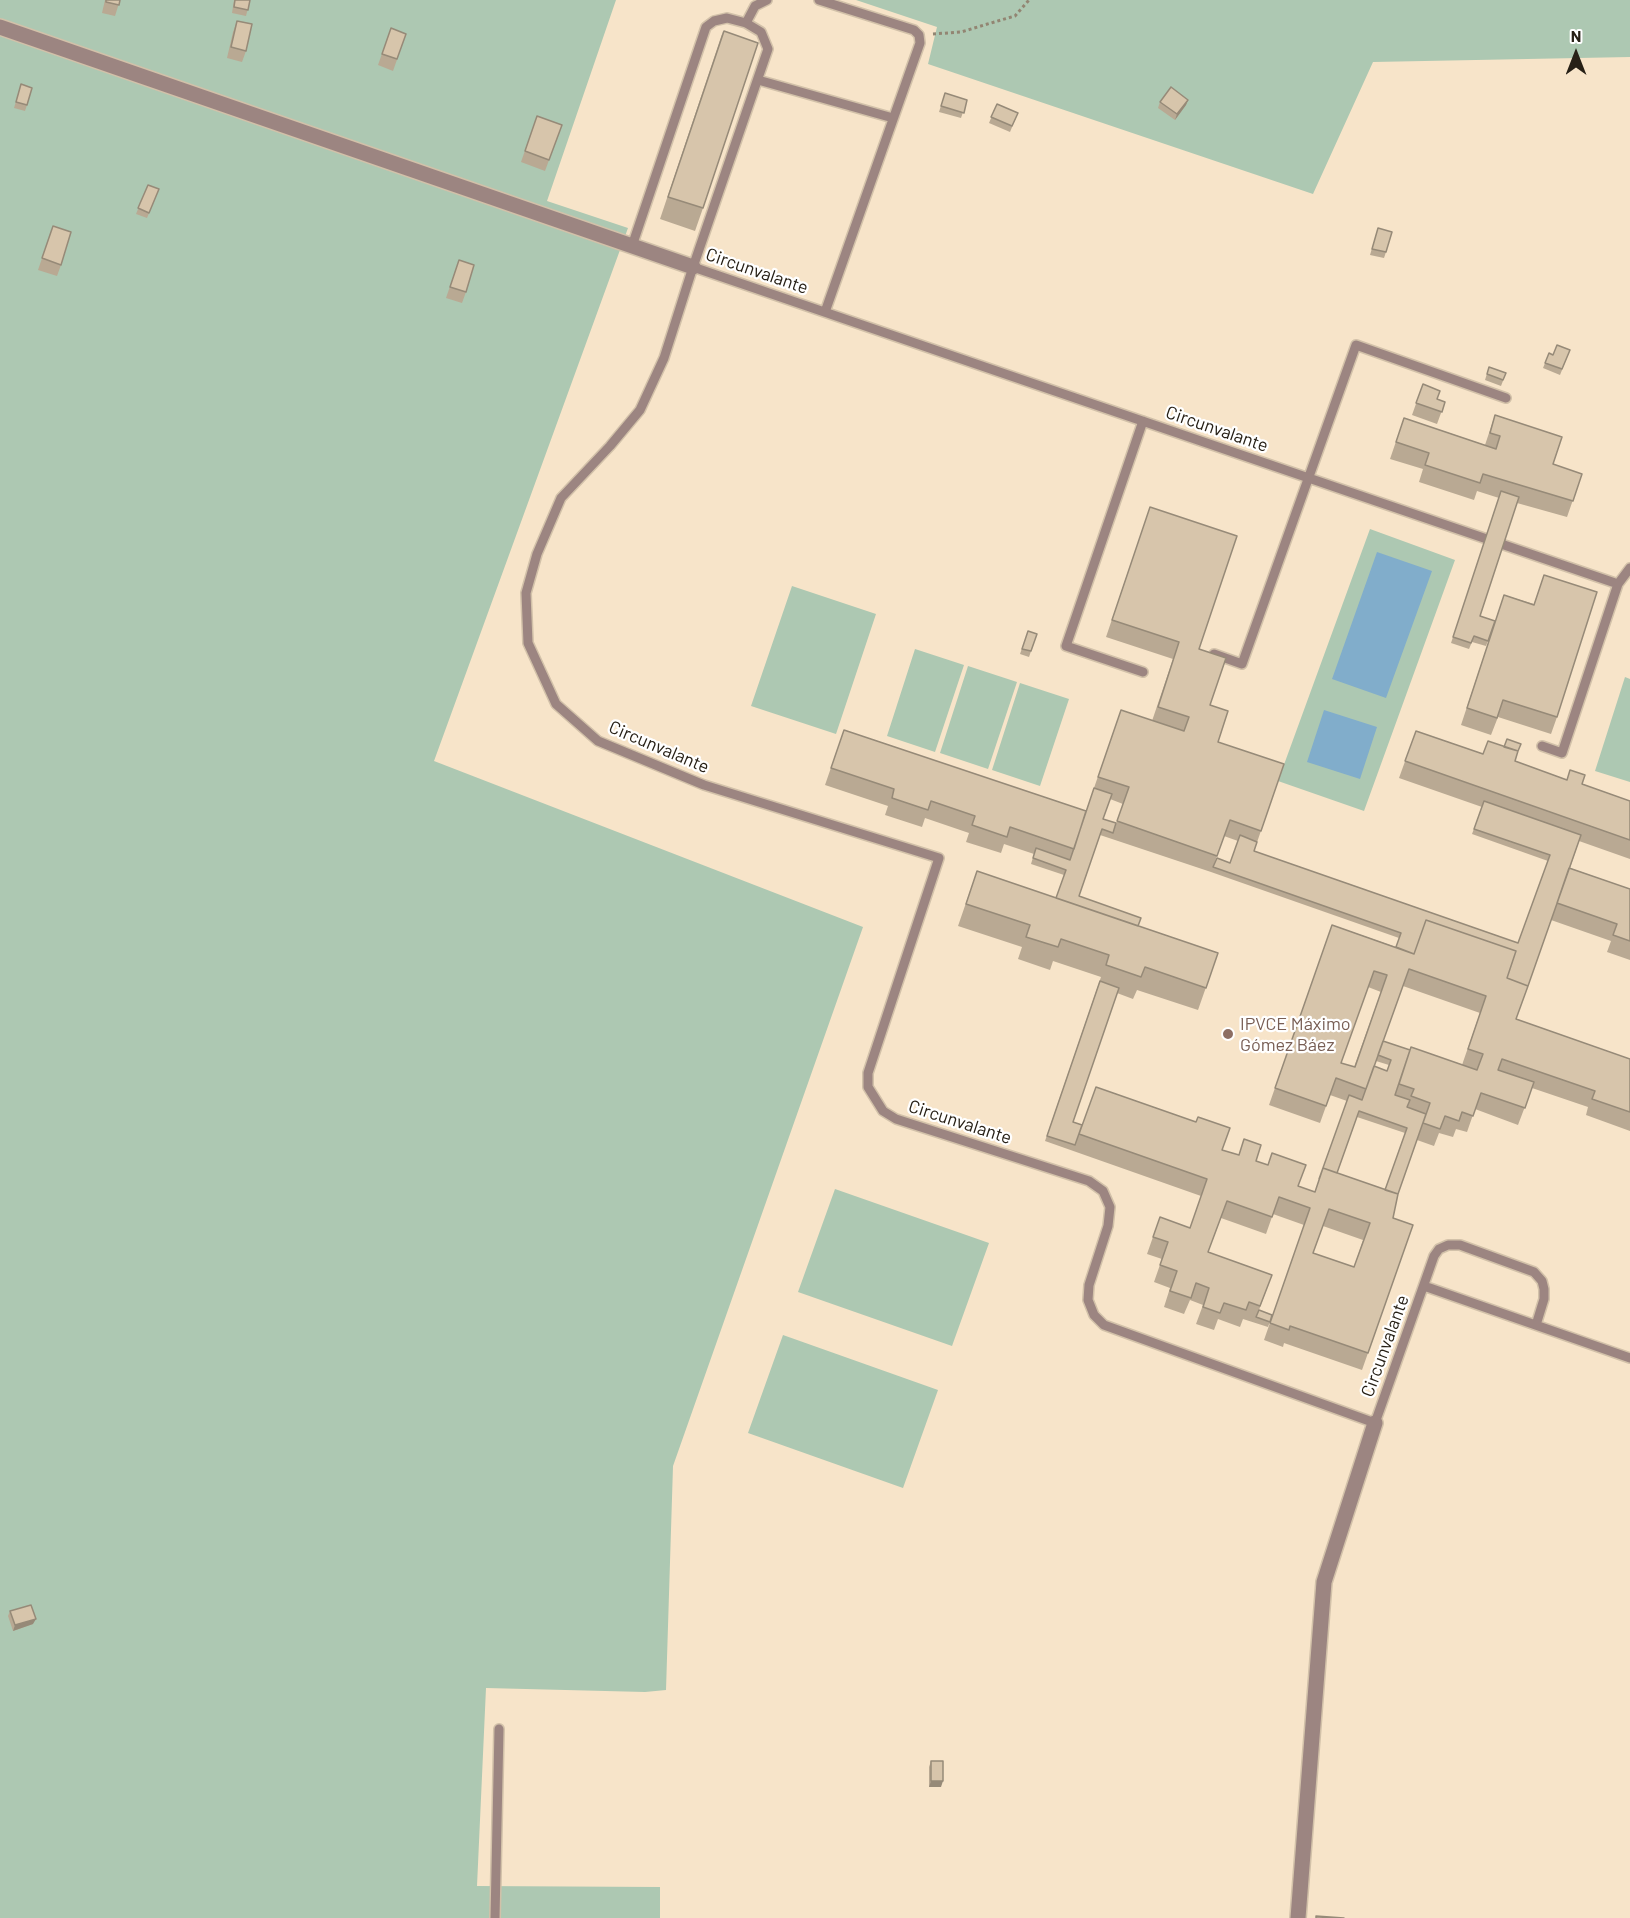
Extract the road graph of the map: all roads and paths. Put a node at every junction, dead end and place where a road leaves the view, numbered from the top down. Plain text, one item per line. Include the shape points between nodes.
1 (767, 0) edge
2 (819, 0) edge
3 (1029, 0) edge
4 (746, 23) junction
5 (0, 27) edge
6 (919, 34) junction
7 (758, 80) junction
8 (893, 118) junction
9 (632, 246) junction
10 (693, 267) junction
11 (825, 312) junction
12 (1506, 398) dead end
13 (1143, 421) junction
14 (1308, 478) junction
15 (1630, 568) edge
16 (1618, 584) junction
17 (1212, 653) edge
18 (1143, 672) dead end
19 (1542, 746) dead end
20 (1424, 1286) junction
21 (1536, 1325) junction
22 (1630, 1358) edge
23 (1375, 1423) junction
24 (499, 1729) dead end
25 (495, 1918) edge
26 (1298, 1918) edge

1 - 4 lane via 755,6
2 - 6 lane
3 - 6 path via 1015,16 961,32
4 - 7 lane via 761,32 768,50
4 - 9 lane via 727,18 706,27
5 - 9 street
6 - 8 lane via 920,43
7 - 8 lane
7 - 10 lane
8 - 11 lane
9 - 10 street
10 - 11 lane, Circunvalante
10 - 23 lane, Circunvalante via 664,358 640,410 561,498 537,554 526,593 528,643 556,704 598,741 704,785 939,858 868,1073 868,1087 883,1111 896,1119 1089,1181 1103,1191 1110,1207 1108,1226 1088,1300 1094,1315 1104,1325
11 - 13 lane, Circunvalante
12 - 14 lane via 1356,345
13 - 14 lane, Circunvalante
13 - 18 lane via 1066,646
14 - 16 lane, Circunvalante
14 - 17 lane via 1242,664
15 - 16 lane
16 - 19 lane via 1562,753
20 - 21 lane, Circunvalante
20 - 21 lane via 1439,1249 1460,1245 1534,1272 1544,1289
20 - 23 lane, Circunvalante
21 - 22 lane, Circunvalante
23 - 26 street via 1324,1582
24 - 25 lane

